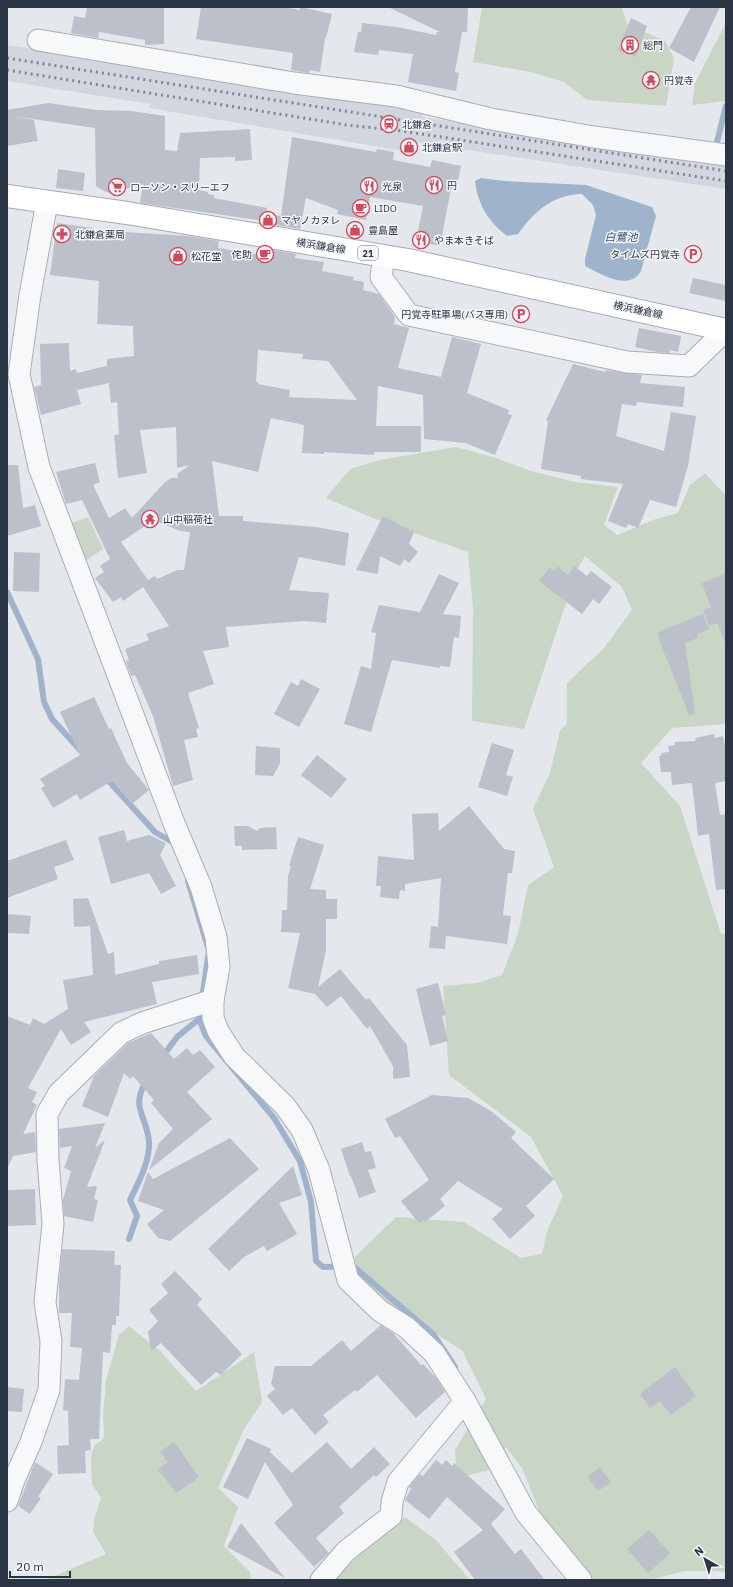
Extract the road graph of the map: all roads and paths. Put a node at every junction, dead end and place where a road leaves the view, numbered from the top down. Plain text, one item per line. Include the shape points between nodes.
1 (38, 40) dead end
2 (726, 155) edge
3 (7, 196) edge
4 (47, 202) junction
5 (384, 256) junction
6 (726, 330) edge
7 (213, 1000) junction
8 (465, 1401) junction
9 (7, 1501) edge
10 (321, 1580) edge
11 (581, 1580) edge

1 - 2 street via 294,83 396,96 491,119 594,137
3 - 4 main road, 横浜鎌倉線 / 21
4 - 5 main road, 横浜鎌倉線 / 21
4 - 7 street via 19,374 37,460 174,823 201,887 216,937 219,967
5 - 6 main road, 横浜鎌倉線 / 21
5 - 6 street via 381,277 408,315 627,362 672,366 689,366
7 - 8 street via 213,1018 227,1047 285,1106 307,1140 319,1170 348,1280 380,1311 406,1327 434,1353
7 - 9 street via 142,1023 121,1033 59,1092 47,1114 53,1224 45,1302 51,1341 49,1390
8 - 10 street via 398,1482 391,1516 346,1551
8 - 11 street via 526,1513

